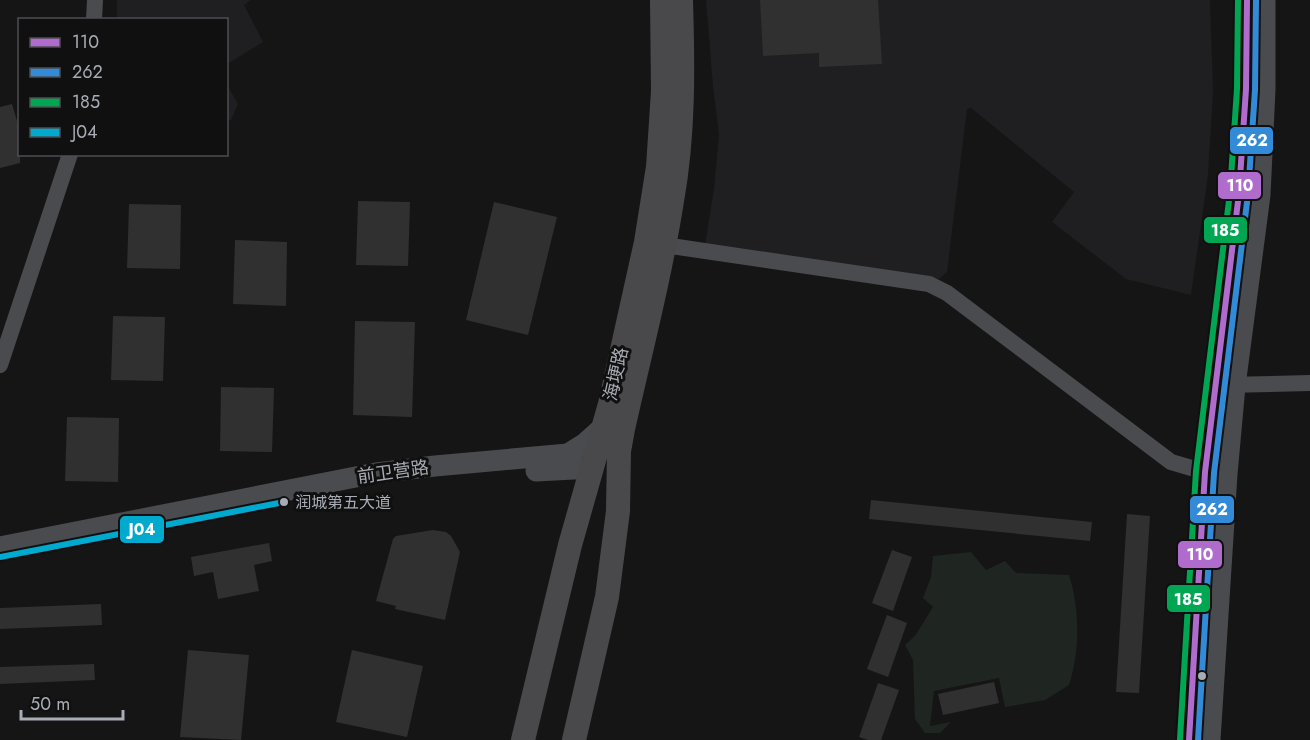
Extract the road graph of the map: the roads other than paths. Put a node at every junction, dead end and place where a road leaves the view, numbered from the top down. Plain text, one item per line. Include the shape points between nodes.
1 (95, 0) edge
2 (662, 0) edge
3 (681, 0) edge
4 (1247, 0) edge
5 (1265, 0) edge
6 (94, 18) edge
7 (69, 156) edge
8 (664, 245) junction
9 (0, 365) edge
10 (1310, 383) edge
11 (1225, 385) junction
12 (615, 436) junction
13 (592, 468) junction
14 (1205, 472) junction
15 (0, 547) edge
16 (0, 557) edge
17 (506, 740) edge
18 (524, 740) edge
19 (540, 740) edge
20 (560, 740) edge
21 (574, 740) edge
22 (1189, 740) edge
23 (1210, 740) edge

1 - 6 street
2 - 12 main road, 海埂路 via 663,91 658,167
3 - 8 main road, 海埂路 via 680,132
4 - 11 street via 1246,88
5 - 11 street via 1260,195
7 - 9 street
8 - 12 main road, 海埂路
8 - 14 street via 929,284 947,293 1171,462
10 - 11 street
11 - 14 street
11 - 23 street via 1227,474
12 - 13 main road, 海埂路
12 - 15 street, 前卫营路 via 584,444 568,454 376,473
12 - 20 main road, 海埂路 via 598,570
12 - 21 main road via 618,511 607,597
13 - 16 street, 前卫营路 via 497,472 380,484
13 - 17 main road via 543,586
13 - 18 main road, 海埂路
13 - 19 main road via 591,503
14 - 22 street

